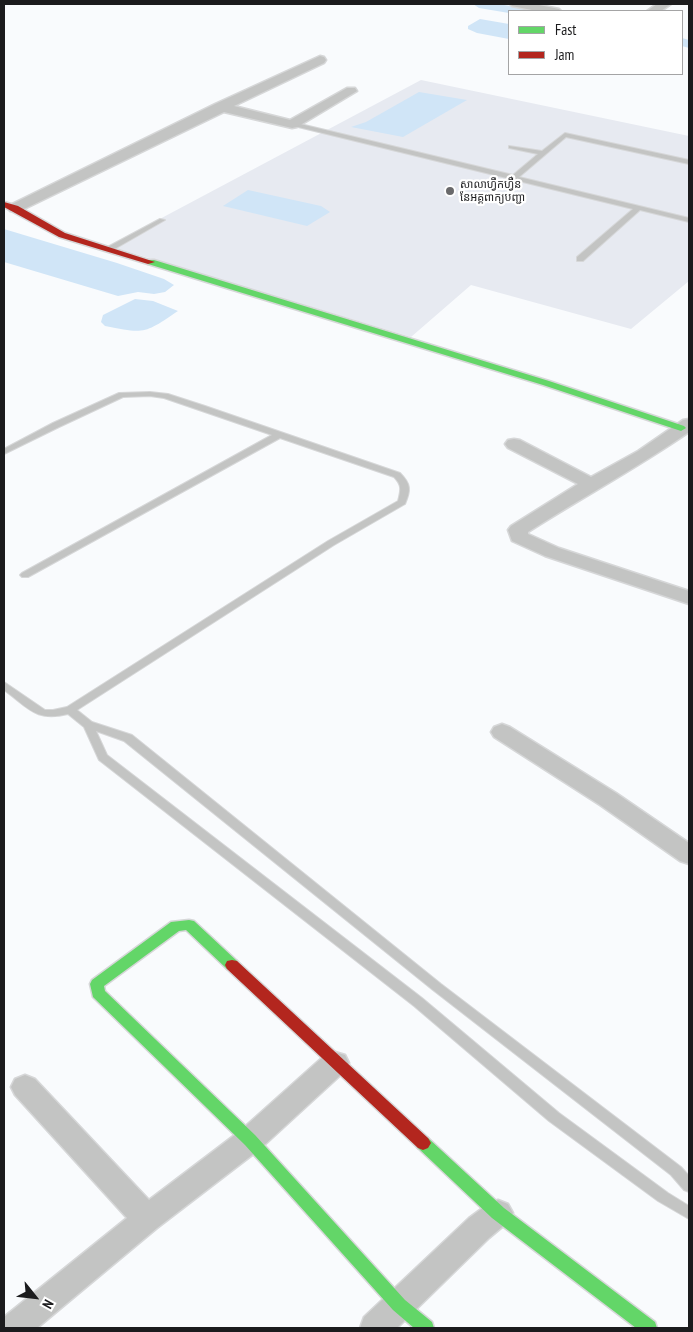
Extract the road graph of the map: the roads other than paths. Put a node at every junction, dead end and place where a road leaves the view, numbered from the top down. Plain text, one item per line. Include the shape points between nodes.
1 (516, 4) edge
2 (549, 10) edge
3 (320, 60) dead end
4 (350, 91) dead end
5 (220, 107) junction
6 (292, 124) junction
7 (511, 147) dead end
8 (542, 153) junction
9 (689, 162) edge
10 (514, 178) junction
11 (10, 206) edge
12 (639, 207) junction
13 (162, 220) dead end
14 (689, 220) edge
15 (108, 249) junction
16 (580, 259) dead end
17 (685, 426) edge
18 (280, 434) junction
19 (514, 444) dead end
20 (4, 452) edge
21 (591, 484) junction
22 (25, 575) dead end
23 (689, 598) edge
24 (4, 685) edge
25 (70, 710) junction
26 (88, 724) junction
27 (502, 732) dead end
28 (689, 855) edge
29 (335, 1063) junction
30 (25, 1088) dead end
31 (250, 1140) junction
32 (689, 1186) edge
33 (498, 1213) junction
34 (689, 1213) edge
35 (147, 1219) junction
36 (399, 1305) junction
37 (14, 1328) edge
38 (375, 1328) edge
39 (426, 1328) edge
40 (649, 1328) edge

1 - 2 street
3 - 5 street
4 - 6 street
5 - 6 street
5 - 11 street
6 - 10 lane
7 - 8 lane
8 - 9 lane via 564,135
8 - 10 lane
10 - 12 lane
11 - 15 street via 62,235
12 - 14 lane
12 - 16 lane
13 - 15 lane
15 - 17 street
17 - 21 street via 644,455
18 - 20 lane via 165,396 136,394 122,395
18 - 22 lane
18 - 25 lane via 398,475 404,482 402,502 330,543
19 - 21 street
21 - 23 street via 518,530 519,537 552,552
24 - 25 lane via 42,713
25 - 26 lane
26 - 32 lane via 128,738 445,993 676,1171
26 - 34 lane via 103,757 418,1002 554,1117
27 - 28 street
29 - 31 street
29 - 31 street via 189,926 176,926 97,984 98,993
29 - 33 street
30 - 35 street
31 - 35 street
31 - 36 street
33 - 36 street
33 - 40 street
35 - 37 street
36 - 38 street
36 - 39 street

